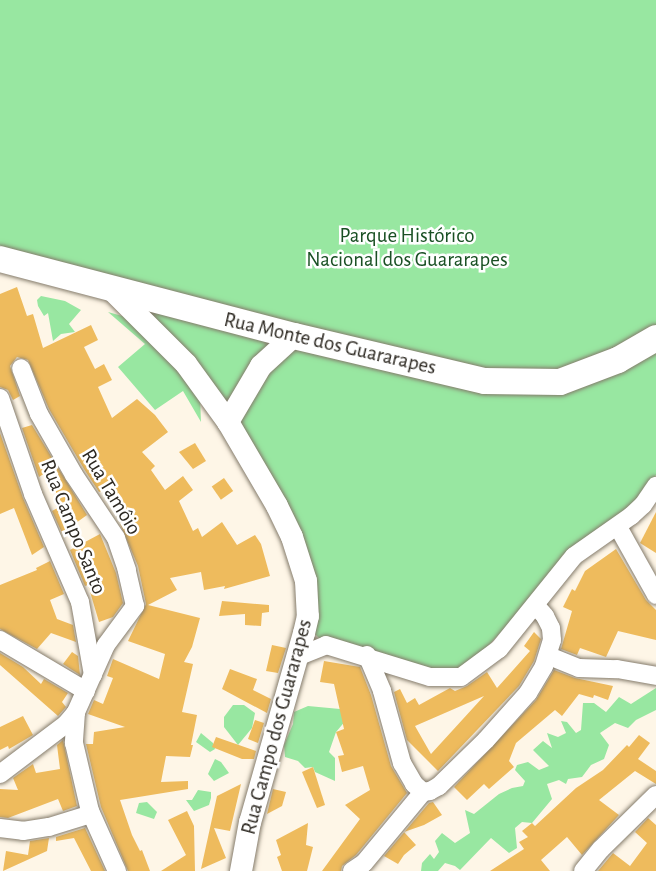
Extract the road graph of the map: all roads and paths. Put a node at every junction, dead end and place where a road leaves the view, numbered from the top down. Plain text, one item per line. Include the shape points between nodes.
1 (0, 259) edge
2 (109, 287) junction
3 (294, 336) junction
4 (656, 338) edge
5 (21, 368) dead end
6 (0, 398) edge
7 (228, 422) junction
8 (656, 486) edge
9 (618, 527) junction
10 (656, 595) edge
11 (536, 606) junction
12 (2, 646) edge
13 (368, 656) junction
14 (549, 656) junction
15 (297, 657) junction
16 (656, 676) edge
17 (90, 683) junction
18 (76, 712) junction
19 (0, 774) edge
20 (423, 792) junction
21 (656, 795) edge
22 (91, 814) junction
23 (0, 828) edge
24 (117, 871) edge
25 (241, 871) edge
26 (351, 871) edge
27 (583, 871) edge

1 - 2 main road, Rua Monte dos Guararapes
2 - 3 main road, Rua Monte dos Guararapes
2 - 7 street, Rua Campo dos Guararapes via 164,339
3 - 4 main road, Rua Monte dos Guararapes via 485,381 520,383 560,382 618,360
3 - 7 street via 261,366
5 - 17 street, Rua Tamôio via 39,414 116,538 134,594 135,606 116,629
6 - 17 street, Rua Campo Santo via 33,494 85,616
7 - 15 street, Rua Campo dos Guararapes via 277,506 302,566 308,616
8 - 9 street via 643,505
9 - 10 street
9 - 11 street via 574,556
11 - 13 street via 491,657 462,677 430,676
11 - 14 street via 550,628
12 - 17 street
13 - 15 street via 326,645
13 - 20 street via 402,763
14 - 16 street via 579,668 618,669
14 - 20 street via 528,693 486,740 439,786
15 - 25 street, Rua Campo dos Guararapes via 250,822
17 - 18 street, Rua Tamôio
18 - 19 street, Rua Tamôio
18 - 22 street via 74,743
20 - 26 street via 364,863
21 - 27 street
22 - 23 street via 23,831
22 - 24 street

